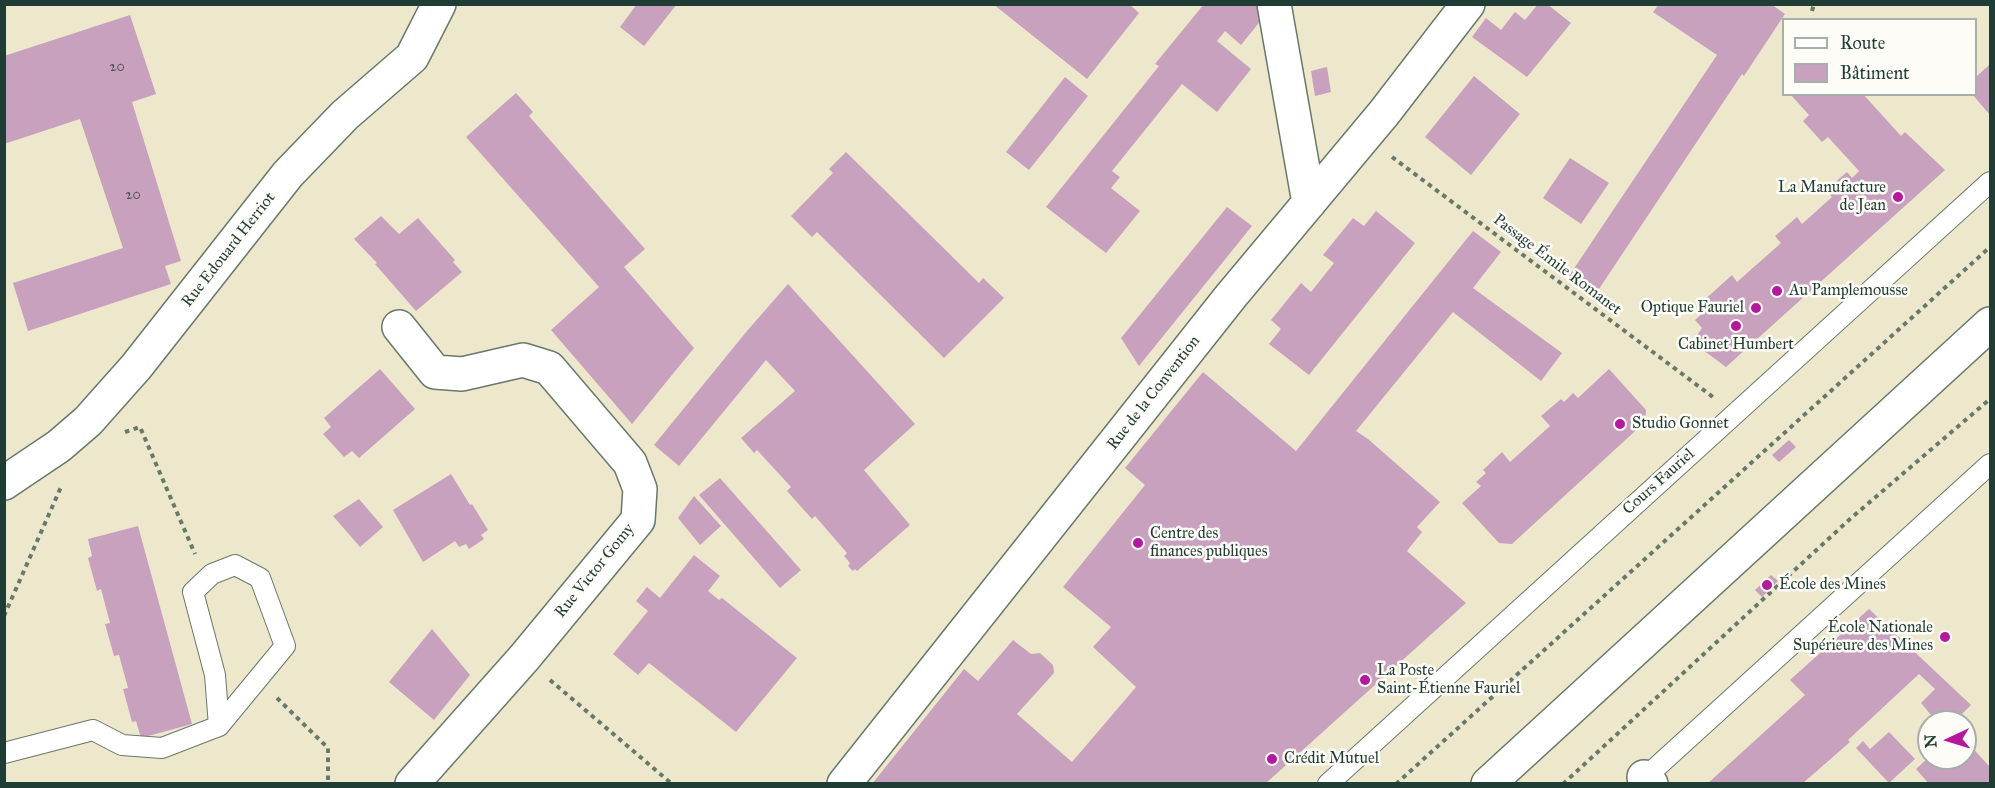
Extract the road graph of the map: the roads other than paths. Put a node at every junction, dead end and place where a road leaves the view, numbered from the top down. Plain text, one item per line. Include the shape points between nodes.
1 (439, 4) edge
2 (1274, 4) edge
3 (1468, 4) edge
4 (1990, 182) edge
5 (1309, 203) junction
6 (1990, 324) edge
7 (399, 327) dead end
8 (1990, 464) edge
9 (4, 483) edge
10 (219, 726) junction
11 (4, 753) edge
12 (1644, 781) edge
13 (412, 783) edge
14 (844, 783) edge
15 (1328, 783) edge
16 (1488, 783) edge

1 - 9 street, Rue Edouard Herriot via 412,57 345,115 288,174 136,367 71,436
2 - 5 street
3 - 5 street, Rue de la Convention
4 - 15 lane, Cours Fauriel
5 - 14 street, Rue de la Convention
6 - 16 street
7 - 13 street, Rue Victor Gomy via 435,372 462,374 523,360 549,368 630,463 640,489 638,519 524,658
8 - 12 lane
10 - 10 lane via 215,675 193,592 212,574 235,565 260,578 285,646
10 - 11 lane via 162,748 122,745 93,730

